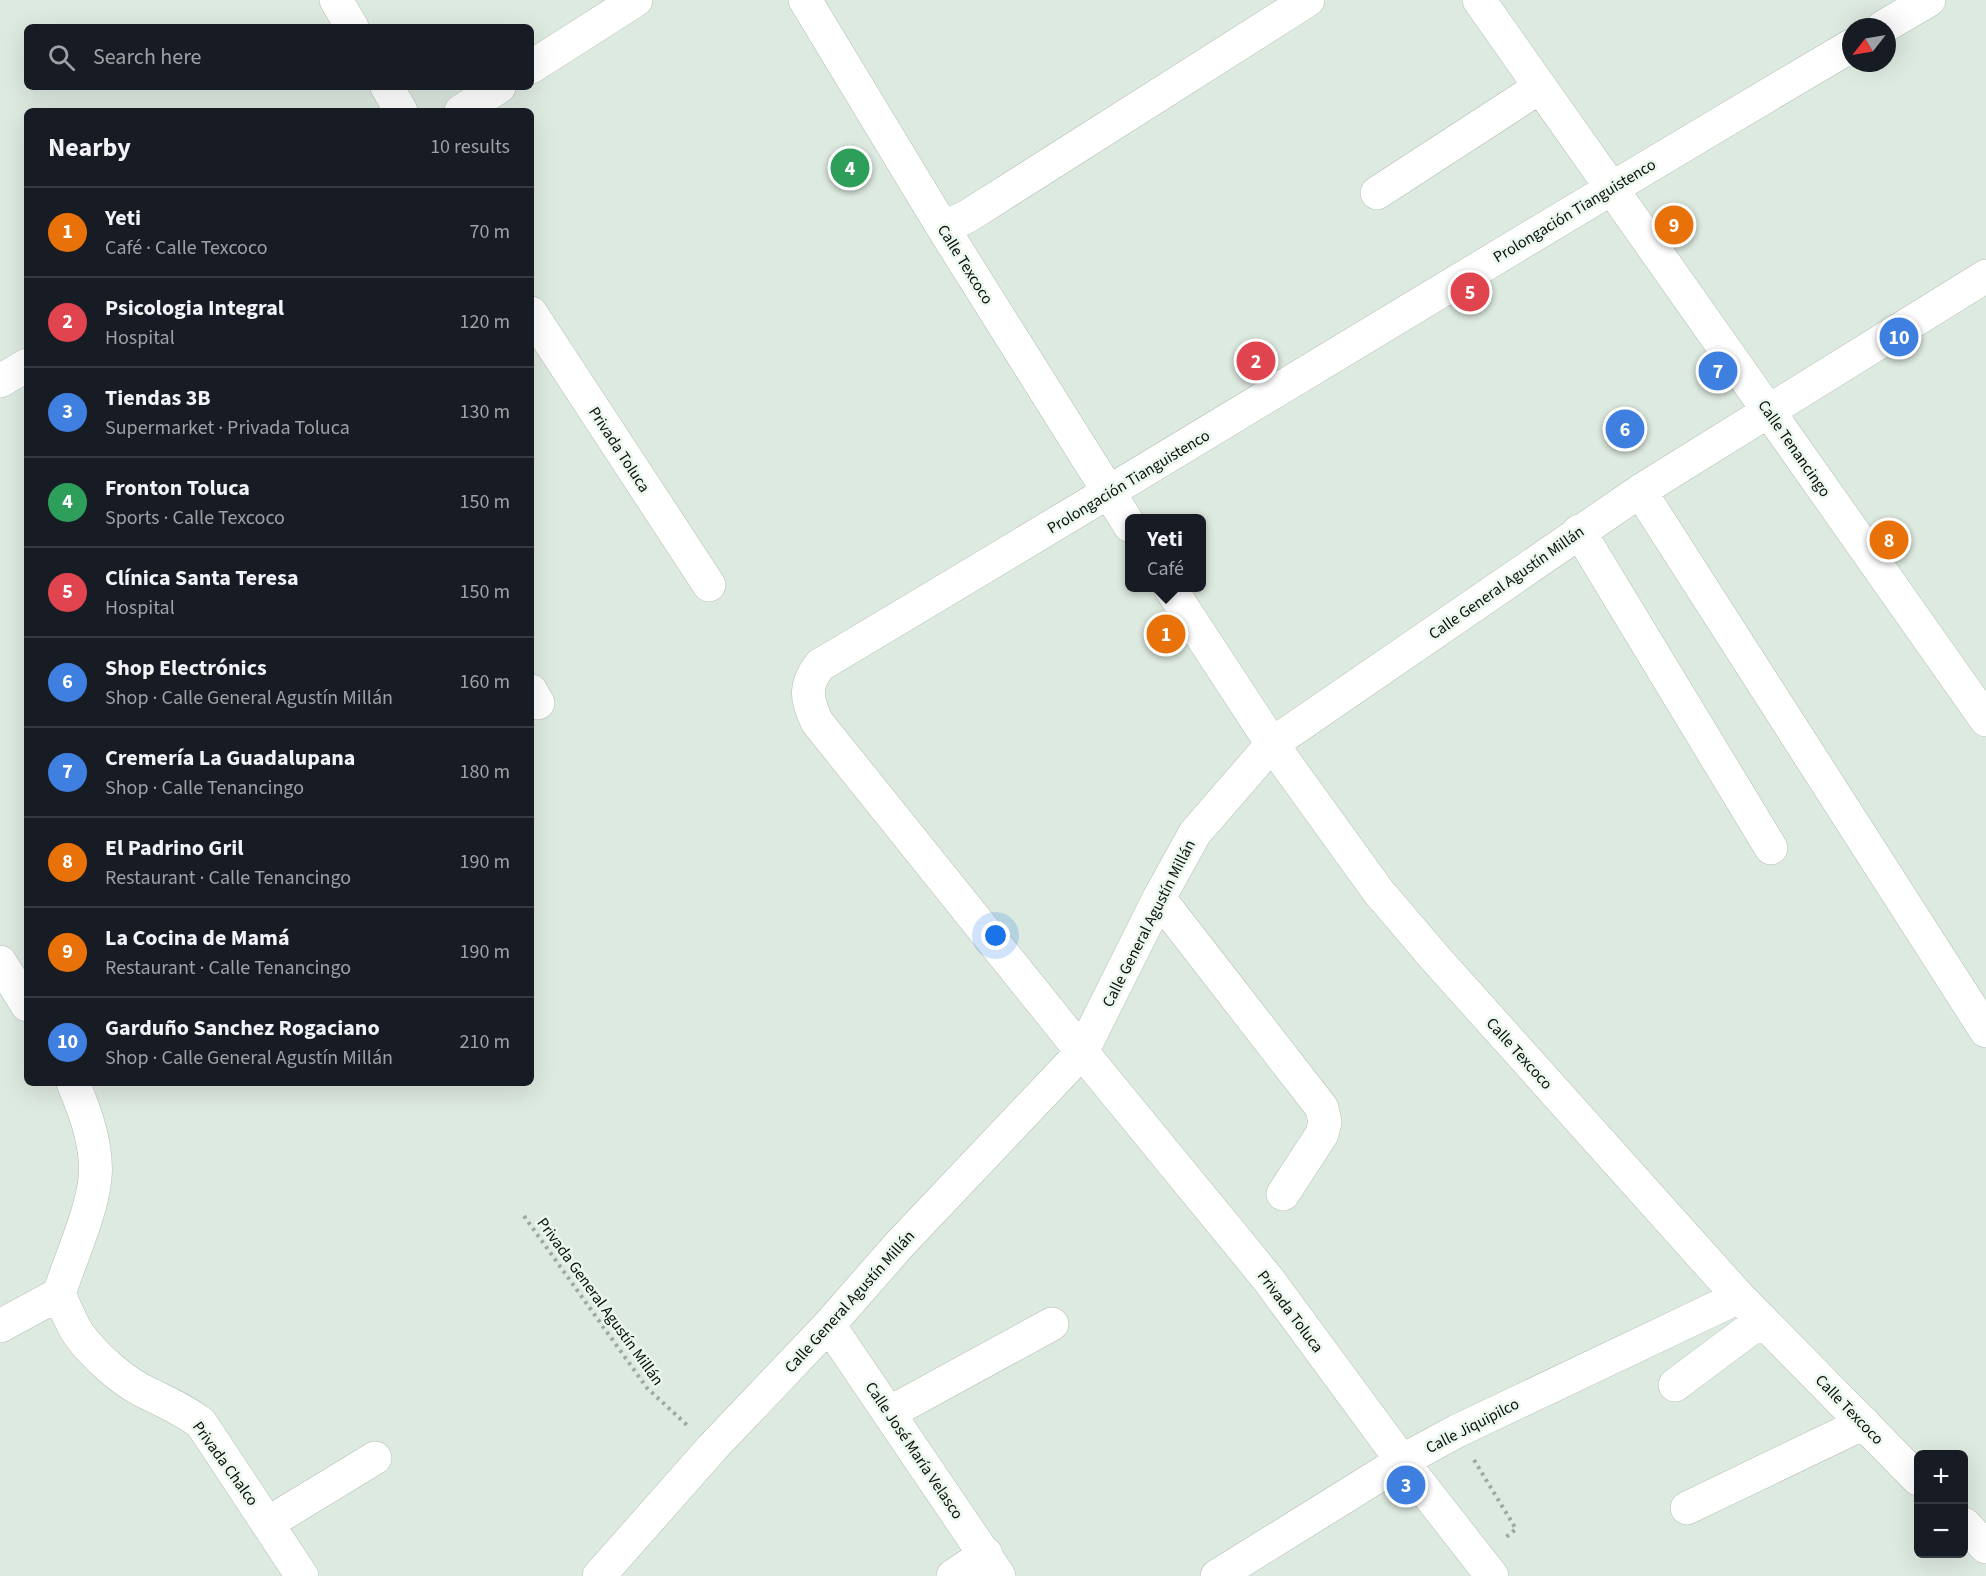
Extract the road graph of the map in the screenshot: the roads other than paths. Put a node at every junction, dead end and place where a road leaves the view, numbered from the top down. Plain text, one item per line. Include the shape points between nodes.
1 (336, 0) edge
2 (636, 0) edge
3 (805, 0) edge
4 (1308, 0) edge
5 (1929, 0) edge
6 (1485, 2) edge
7 (1896, 19) edge
8 (350, 24) edge
9 (1842, 51) edge
10 (534, 65) edge
11 (1540, 87) junction
12 (389, 90) edge
13 (494, 90) edge
14 (398, 108) edge
15 (466, 108) edge
16 (1611, 188) junction
17 (1377, 193) dead end
18 (943, 228) junction
19 (1986, 276) edge
20 (534, 318) edge
21 (24, 367) edge
22 (0, 381) edge
23 (1768, 410) junction
24 (1640, 490) junction
25 (1109, 493) junction
26 (1125, 518) edge
27 (1579, 531) junction
28 (709, 585) dead end
29 (1173, 592) edge
30 (1975, 681) edge
31 (1986, 720) edge
32 (1272, 744) junction
33 (1772, 848) dead end
34 (1159, 898) junction
35 (0, 962) edge
36 (24, 1000) edge
37 (1986, 1031) edge
38 (1082, 1052) junction
39 (74, 1086) edge
40 (1283, 1194) dead end
41 (59, 1294) junction
42 (1740, 1297) junction
43 (1762, 1320) junction
44 (1052, 1324) dead end
45 (829, 1325) junction
46 (0, 1326) edge
47 (1675, 1385) dead end
48 (889, 1413) junction
49 (1864, 1423) junction
50 (375, 1458) dead end
51 (1402, 1461) junction
52 (1914, 1475) edge
53 (1687, 1508) dead end
54 (268, 1523) junction
55 (1968, 1528) edge
56 (1986, 1547) edge
57 (993, 1565) edge
58 (1485, 1567) edge
59 (608, 1573) edge
60 (302, 1576) edge
61 (953, 1576) edge
62 (1217, 1576) edge

1 - 8 street
2 - 10 street
3 - 18 street, Calle Texcoco
4 - 18 street via 968,216
5 - 7 street
6 - 11 street, Calle Tenancingo
9 - 16 street, Prolongación Tianguistenco
11 - 16 street, Calle Tenancingo
11 - 17 street
12 - 14 street
13 - 15 street
16 - 23 street, Calle Tenancingo
16 - 25 street, Prolongación Tianguistenco
18 - 25 street, Calle Texcoco
19 - 23 street, Calle General Agustín Millán
20 - 28 street, Privada Toluca
21 - 22 street
23 - 24 street, Calle General Agustín Millán
23 - 30 street, Calle Tenancingo
24 - 27 street, Calle General Agustín Millán
24 - 37 street
25 - 26 street, Calle Texcoco
25 - 38 street, Prolongación Tianguistenco via 820,665 811,677 808,693 817,722
27 - 32 street, Calle General Agustín Millán
27 - 33 street
29 - 32 street, Calle Texcoco
30 - 31 street, Calle Tenancingo
32 - 34 street, Calle General Agustín Millán via 1195,832
32 - 42 street, Calle Texcoco via 1378,891
34 - 38 street, Calle General Agustín Millán
34 - 40 street via 1322,1108 1322,1134
35 - 36 street
38 - 45 street, Calle General Agustín Millán via 898,1245
38 - 51 street, Privada Toluca via 1268,1279
39 - 41 street via 93,1142 95,1177
41 - 46 street
41 - 54 street, Privada Chalco via 78,1334 104,1361 141,1390 183,1410 201,1424
42 - 43 street, Calle Texcoco
42 - 51 street, Calle Jiquipilco
43 - 47 street
43 - 49 street, Calle Texcoco
44 - 48 street
45 - 48 street, Calle José María Velasco
45 - 59 street, Calle General Agustín Millán via 712,1448
48 - 57 street, Calle José María Velasco
49 - 52 street, Calle Texcoco
49 - 53 street
50 - 54 street
51 - 58 street, Privada Toluca
51 - 62 street, Calle Jiquipilco
54 - 60 street, Privada Chalco
55 - 56 street
57 - 61 street

